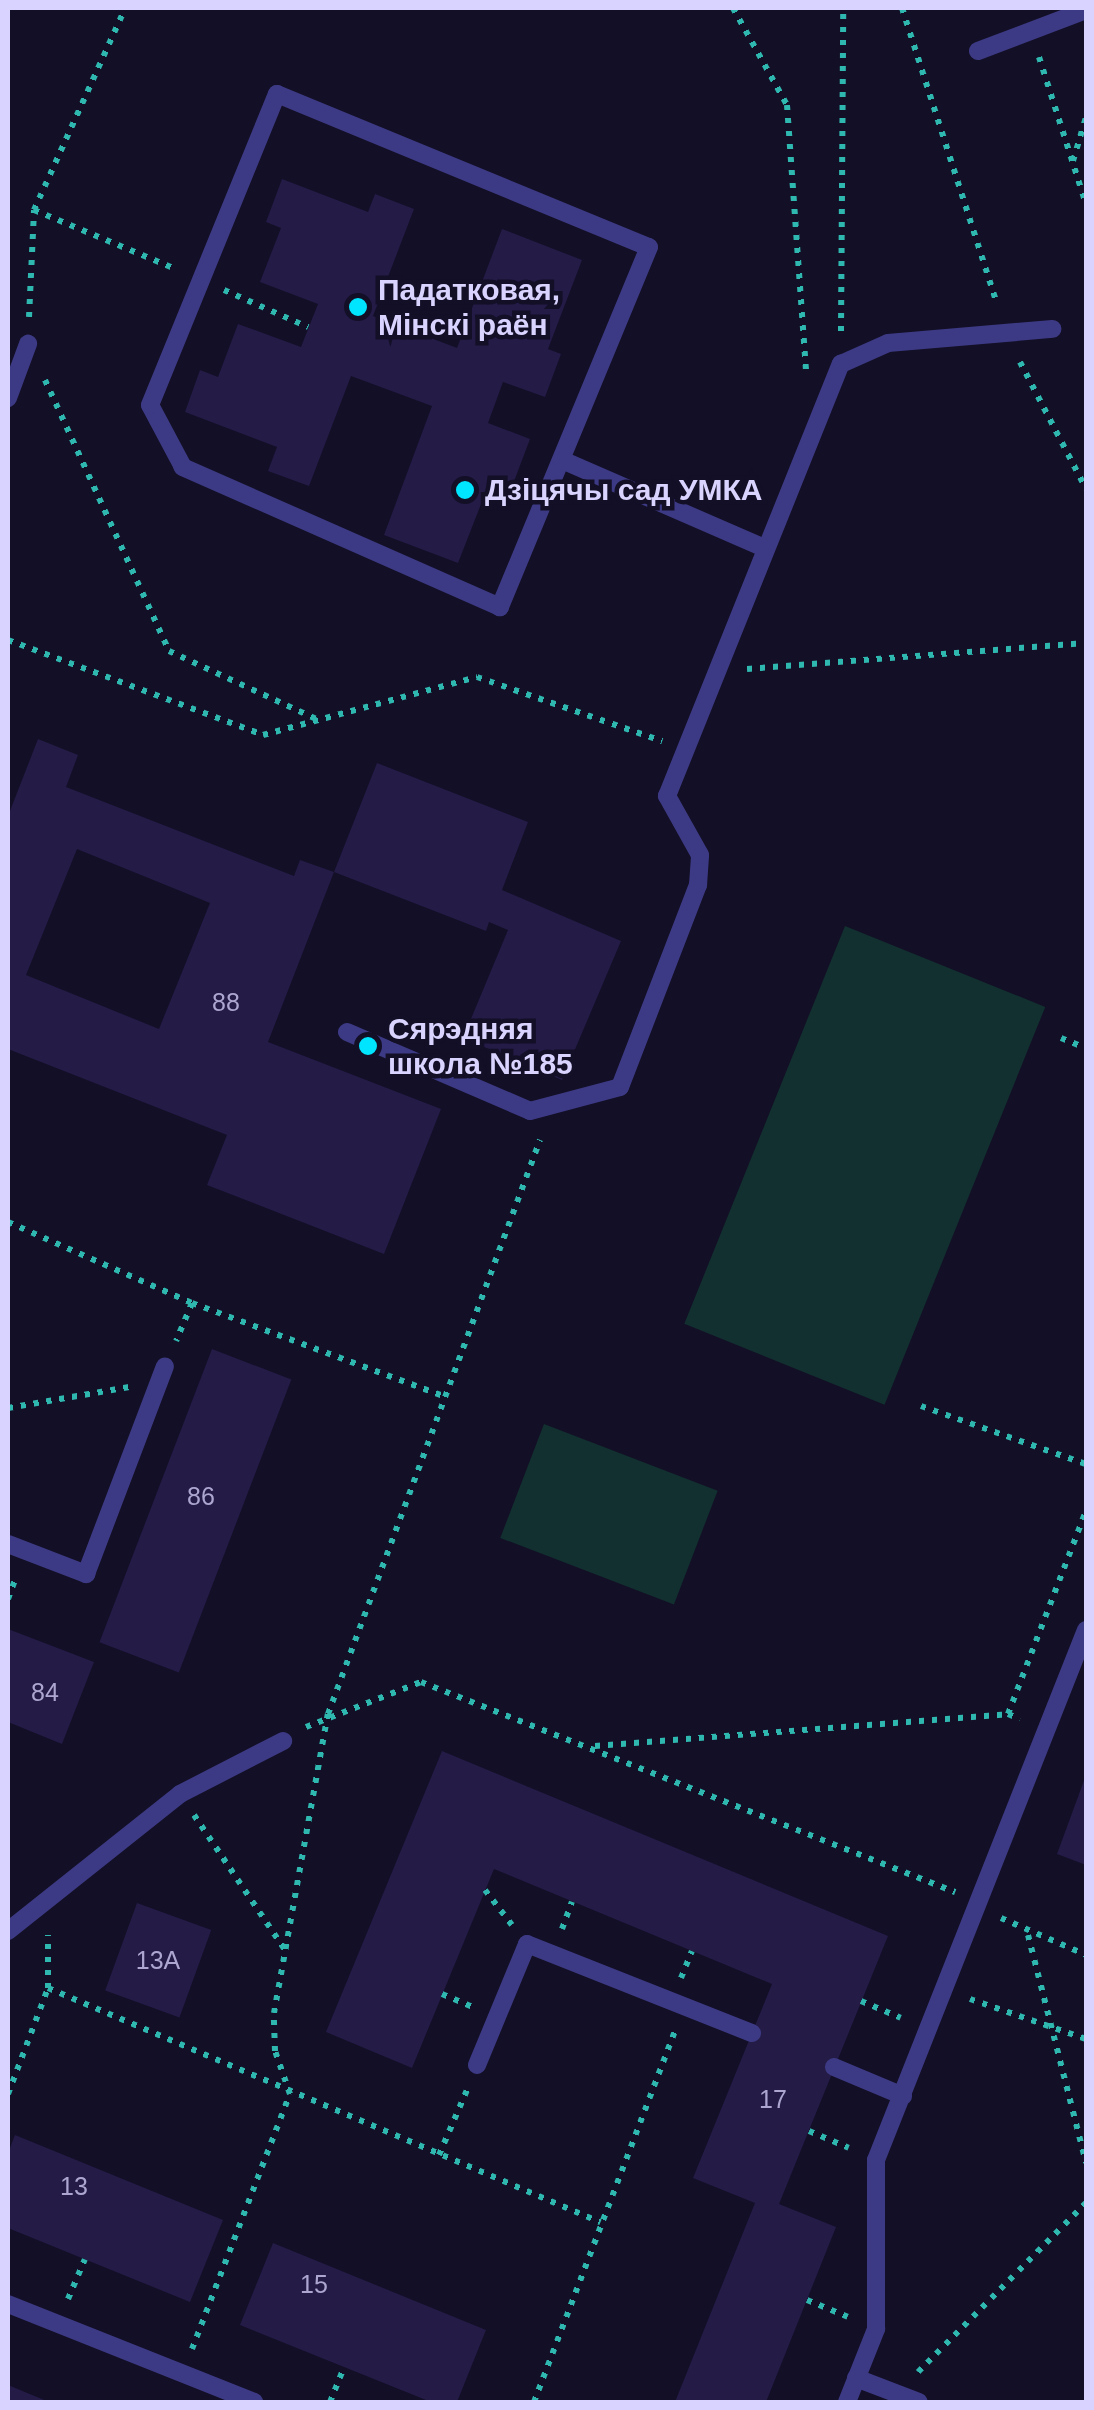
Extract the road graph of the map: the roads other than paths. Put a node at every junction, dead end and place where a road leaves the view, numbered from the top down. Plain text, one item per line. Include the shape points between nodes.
1 (1086, 10) edge
2 (978, 50) dead end
3 (1052, 330) dead end
4 (28, 344) road end
5 (8, 398) edge
6 (562, 460) junction
7 (764, 548) junction
8 (347, 1032) dead end
9 (162, 1374) road end
10 (8, 1544) edge
11 (1086, 1630) edge
12 (283, 1741) road end
13 (8, 1931) edge
14 (752, 2033) dead end
15 (477, 2066) road end
16 (834, 2066) dead end
17 (903, 2096) junction
18 (8, 2304) edge
19 (856, 2378) junction
20 (254, 2402) edge
21 (847, 2402) edge
22 (919, 2402) edge

1 - 2 lane
3 - 7 lane via 888,343 841,364
4 - 5 lane
6 - 6 lane via 649,247 277,94 150,405 183,468 500,607
6 - 7 lane
7 - 8 lane via 666,796 700,855 698,885 620,1088 530,1111
9 - 10 lane via 86,1574
11 - 17 lane
12 - 13 lane via 180,1794
14 - 15 lane via 527,1944
16 - 17 lane
17 - 19 lane via 876,2160 876,2328
18 - 20 lane
19 - 21 lane
19 - 22 lane

